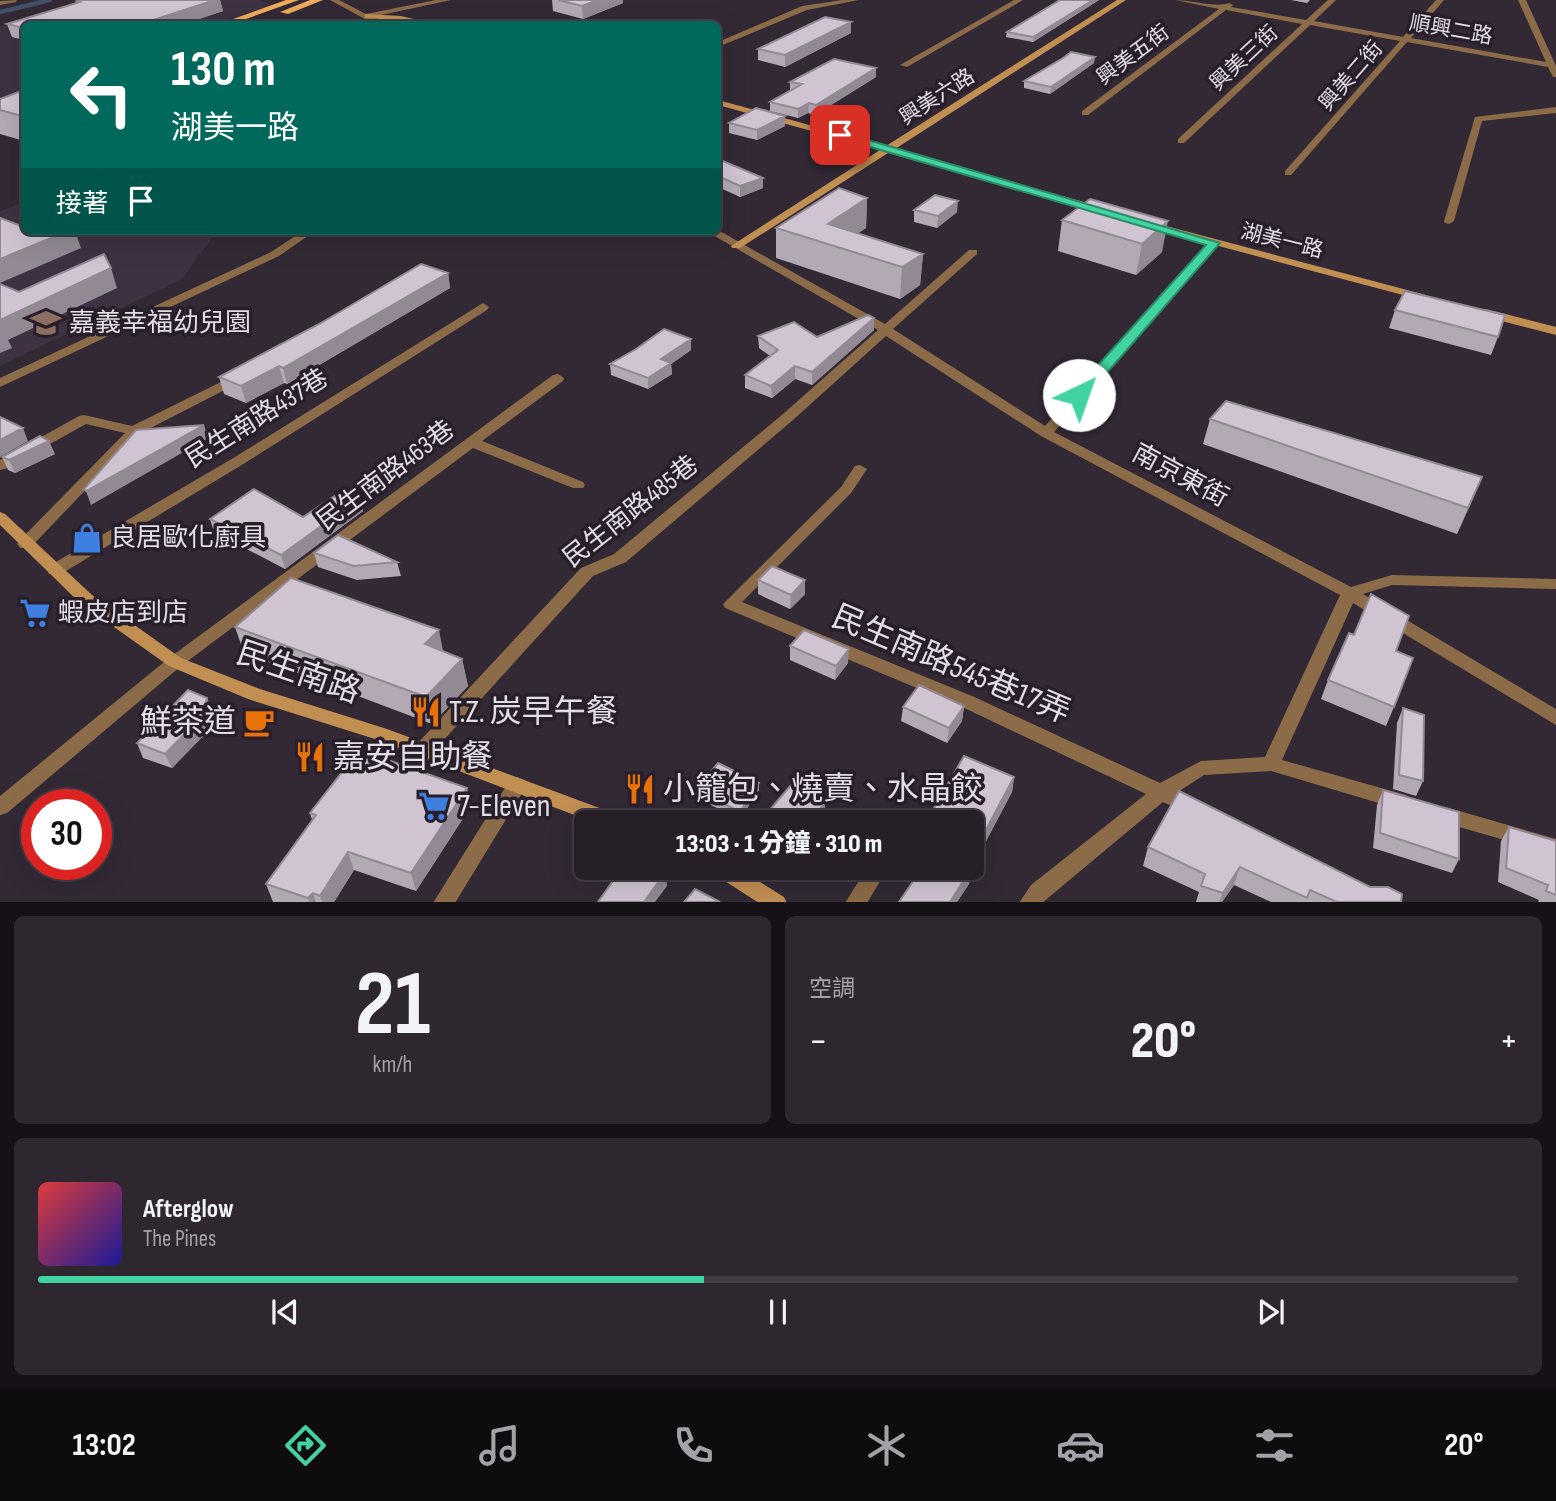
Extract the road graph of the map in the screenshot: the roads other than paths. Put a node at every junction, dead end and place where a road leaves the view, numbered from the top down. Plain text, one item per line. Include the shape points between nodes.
1 (13, 0) edge
2 (295, 0) edge
3 (319, 0) edge
4 (334, 0) edge
5 (447, 0) edge
6 (855, 0) edge
7 (1019, 0) edge
8 (1122, 0) edge
9 (1179, 0) edge
10 (1235, 0) edge
11 (1332, 0) edge
12 (1440, 0) edge
13 (1522, 0) edge
14 (0, 3) edge
15 (1225, 8) junction
16 (368, 16) junction
17 (233, 21) edge
18 (258, 21) edge
19 (375, 21) edge
20 (416, 21) edge
21 (1308, 22) junction
22 (1406, 40) junction
23 (721, 44) edge
24 (904, 65) dead end
25 (1551, 65) junction
26 (1556, 75) edge
27 (721, 103) edge
28 (1556, 110) edge
29 (1084, 113) dead end
30 (1181, 141) dead end
31 (889, 148) junction
32 (1288, 173) dead end
33 (1110, 213) edge
34 (1136, 221) edge
35 (1449, 221) dead end
36 (304, 235) edge
37 (718, 235) edge
38 (1214, 243) junction
39 (736, 246) junction
40 (973, 253) dead end
41 (1438, 301) edge
42 (483, 307) dead end
43 (1477, 311) edge
44 (886, 330) junction
45 (1556, 331) edge
46 (249, 372) edge
47 (558, 378) dead end
48 (0, 383) edge
49 (134, 431) junction
50 (1046, 433) junction
51 (472, 442) junction
52 (0, 466) edge
53 (860, 469) dead end
54 (578, 485) dead end
55 (0, 517) edge
56 (25, 544) junction
57 (55, 570) junction
58 (1556, 584) edge
59 (1349, 593) junction
60 (175, 662) junction
61 (1556, 718) edge
62 (423, 750) junction
63 (1271, 764) junction
64 (516, 785) junction
65 (1162, 792) junction
66 (0, 807) edge
67 (582, 810) edge
68 (1211, 816) edge
69 (1556, 847) edge
70 (741, 880) edge
71 (870, 880) edge
72 (443, 902) edge
73 (777, 902) edge
74 (855, 902) edge
75 (1029, 902) edge

1 - 14 street
2 - 17 main road
3 - 18 main road
4 - 16 street
5 - 16 street
6 - 23 street via 804,8
7 - 24 street
8 - 31 street, 興美六路
9 - 15 street, 順興二路
10 - 15 street, 興美五街
11 - 21 street, 興美三街
12 - 22 street, 興美二街
13 - 25 street
15 - 21 street, 順興二路
15 - 29 street, 興美五街
16 - 19 street
16 - 20 street
21 - 22 street, 順興二路
21 - 30 street, 興美三街
22 - 25 street, 順興二路
22 - 32 street, 興美二街
25 - 26 street
27 - 31 street
28 - 35 street via 1478,119
31 - 33 street
31 - 39 street, 興美六路
34 - 38 street, 湖美一路
36 - 48 street via 275,254
37 - 39 street, 南京東街
38 - 41 street, 湖美一路
38 - 50 street
39 - 44 street, 南京東街
40 - 44 street, 民生南路485巷
42 - 57 street, 民生南路437巷
43 - 45 street
44 - 50 street, 南京東街
44 - 62 street, 民生南路485巷 via 620,558 587,572
46 - 49 street
47 - 51 street, 民生南路463巷
49 - 52 street via 84,419
49 - 56 street
50 - 59 street, 南京東街
51 - 54 street
51 - 60 street, 民生南路463巷
53 - 65 street, 民生南路545巷17弄 via 837,499 732,604 966,701
55 - 56 street, 民生南路
56 - 57 street, 民生南路
57 - 60 street, 民生南路 via 86,599
58 - 59 street via 1392,580
59 - 61 street, 南京東街
59 - 63 street
60 - 62 street, 民生南路 via 254,694
60 - 66 street, 民生南路463巷
62 - 64 street, 民生南路
63 - 65 street via 1201,768
63 - 69 street
64 - 67 street, 民生南路
64 - 72 street
65 - 68 street
65 - 75 street
70 - 73 street
71 - 74 street

